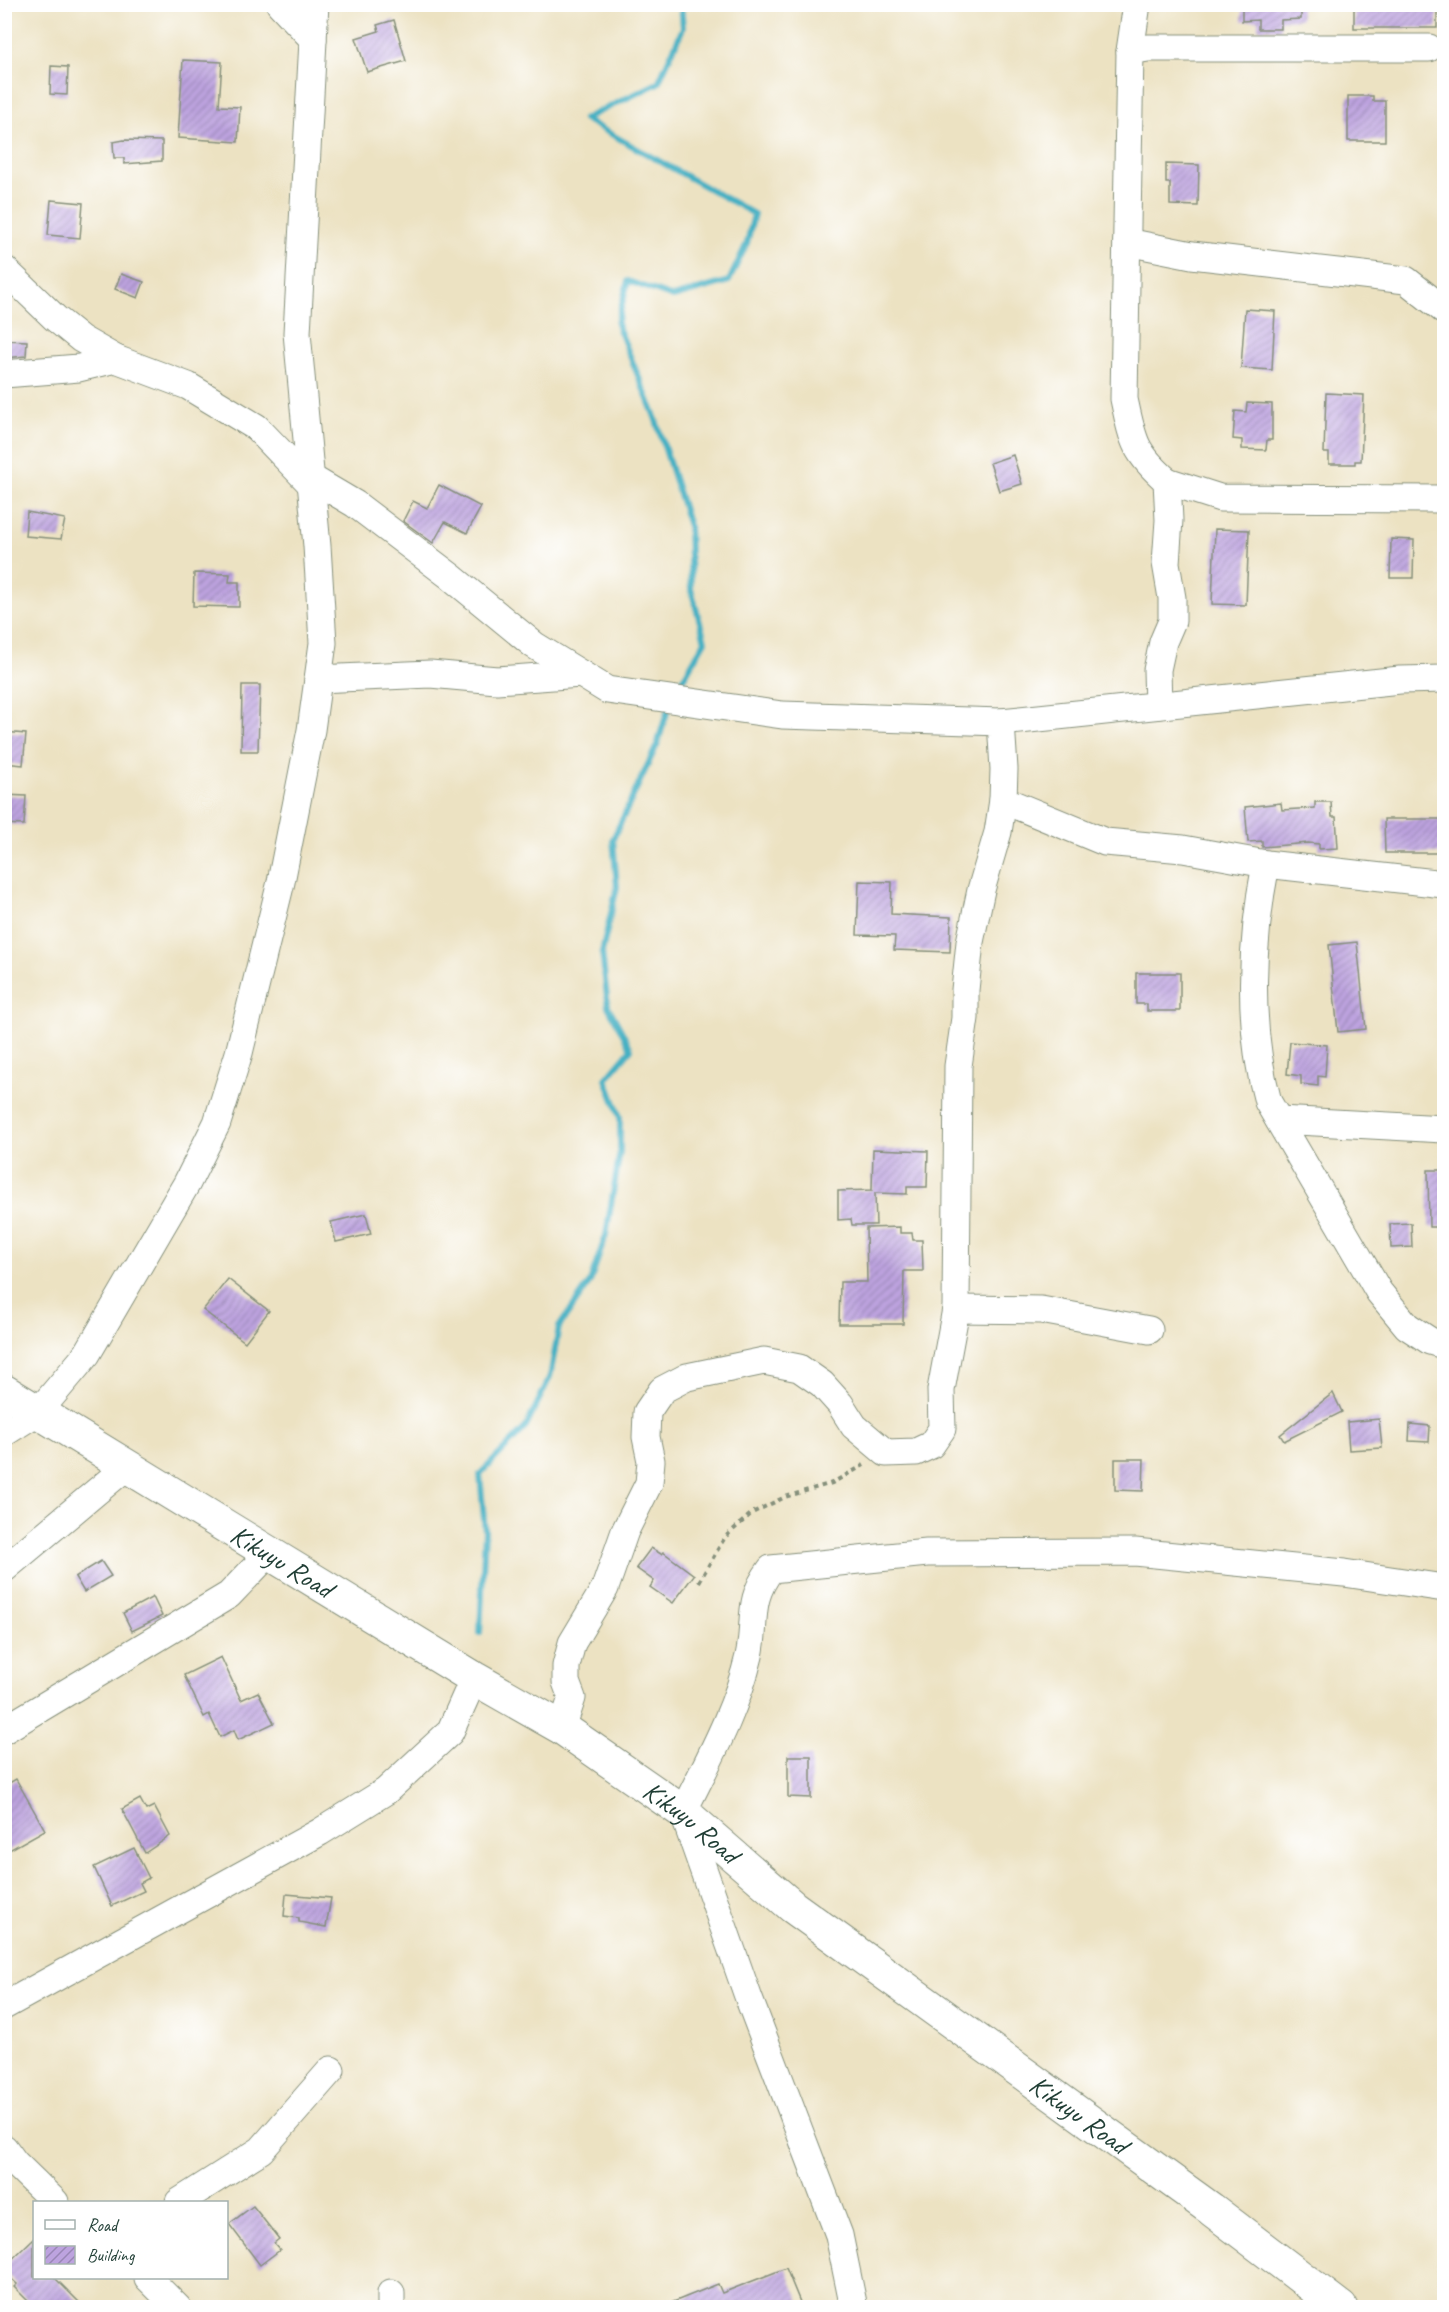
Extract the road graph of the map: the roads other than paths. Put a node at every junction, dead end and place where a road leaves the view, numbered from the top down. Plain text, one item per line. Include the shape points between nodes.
1 (280, 4) edge
2 (315, 4) edge
3 (1137, 4) edge
4 (313, 39) junction
5 (1429, 48) dead end
6 (1130, 51) junction
7 (1127, 242) junction
8 (4, 269) edge
9 (1444, 310) edge
10 (117, 359) junction
11 (4, 374) edge
12 (311, 481) junction
13 (1167, 482) junction
14 (1444, 499) edge
15 (582, 675) junction
16 (318, 679) junction
17 (1444, 679) edge
18 (1158, 705) junction
19 (1001, 722) junction
20 (1003, 800) junction
21 (1266, 864) junction
22 (1444, 884) edge
23 (1279, 1120) junction
24 (1444, 1129) edge
25 (956, 1309) junction
26 (1149, 1330) dead end
27 (1444, 1345) edge
28 (4, 1391) edge
29 (39, 1411) junction
30 (4, 1433) edge
31 (126, 1467) junction
32 (270, 1552) junction
33 (4, 1569) edge
34 (1444, 1588) edge
35 (474, 1678) junction
36 (562, 1728) junction
37 (4, 1730) edge
38 (683, 1812) junction
39 (4, 2006) edge
40 (331, 2070) dead end
41 (4, 2148) edge
42 (54, 2201) edge
43 (181, 2201) edge
44 (150, 2279) edge
45 (178, 2307) edge
46 (854, 2307) edge
47 (1341, 2307) edge

1 - 4 street
2 - 4 street
3 - 6 street
4 - 12 street via 297,333
5 - 6 street
6 - 7 street
7 - 9 street via 1192,255 1406,280
7 - 13 street via 1124,399 1133,443
8 - 10 street via 81,339
10 - 11 street via 79,368
10 - 12 street via 188,386 256,426
12 - 15 street via 355,504 534,645
12 - 16 street via 323,643
13 - 14 street via 1220,498
13 - 18 street via 1166,563 1172,621 1157,670
15 - 16 street via 497,680 430,675
15 - 19 street via 607,690 771,714
16 - 29 street via 281,882 239,1053 217,1123 188,1183 87,1354
17 - 18 street
18 - 19 street
19 - 20 street
20 - 21 street via 1105,842 1183,849
20 - 25 street via 970,942 960,1038
21 - 22 street
21 - 23 street via 1257,909 1255,1014 1260,1072 1268,1102
23 - 24 street
23 - 27 street via 1379,1292 1407,1326
25 - 26 street via 1041,1310
25 - 36 street via 941,1389 942,1429 931,1446 916,1452 886,1453 854,1426 822,1384 799,1368 764,1361 687,1377 662,1390 647,1412 649,1483 625,1531 605,1588 572,1643 566,1666 572,1698
28 - 29 main road, Kikuyu Road
29 - 30 street
29 - 31 main road, Kikuyu Road
31 - 32 main road, Kikuyu Road
31 - 33 street
32 - 35 main road, Kikuyu Road
32 - 37 street via 229,1595
34 - 38 street via 1135,1552 927,1553 771,1569 759,1585 749,1654 727,1724
35 - 36 main road, Kikuyu Road
35 - 39 street via 450,1732 386,1791 320,1832
36 - 38 main road, Kikuyu Road
38 - 46 street via 839,2235
38 - 47 main road, Kikuyu Road via 794,1907
40 - 43 street via 261,2150
41 - 42 street
44 - 45 street

